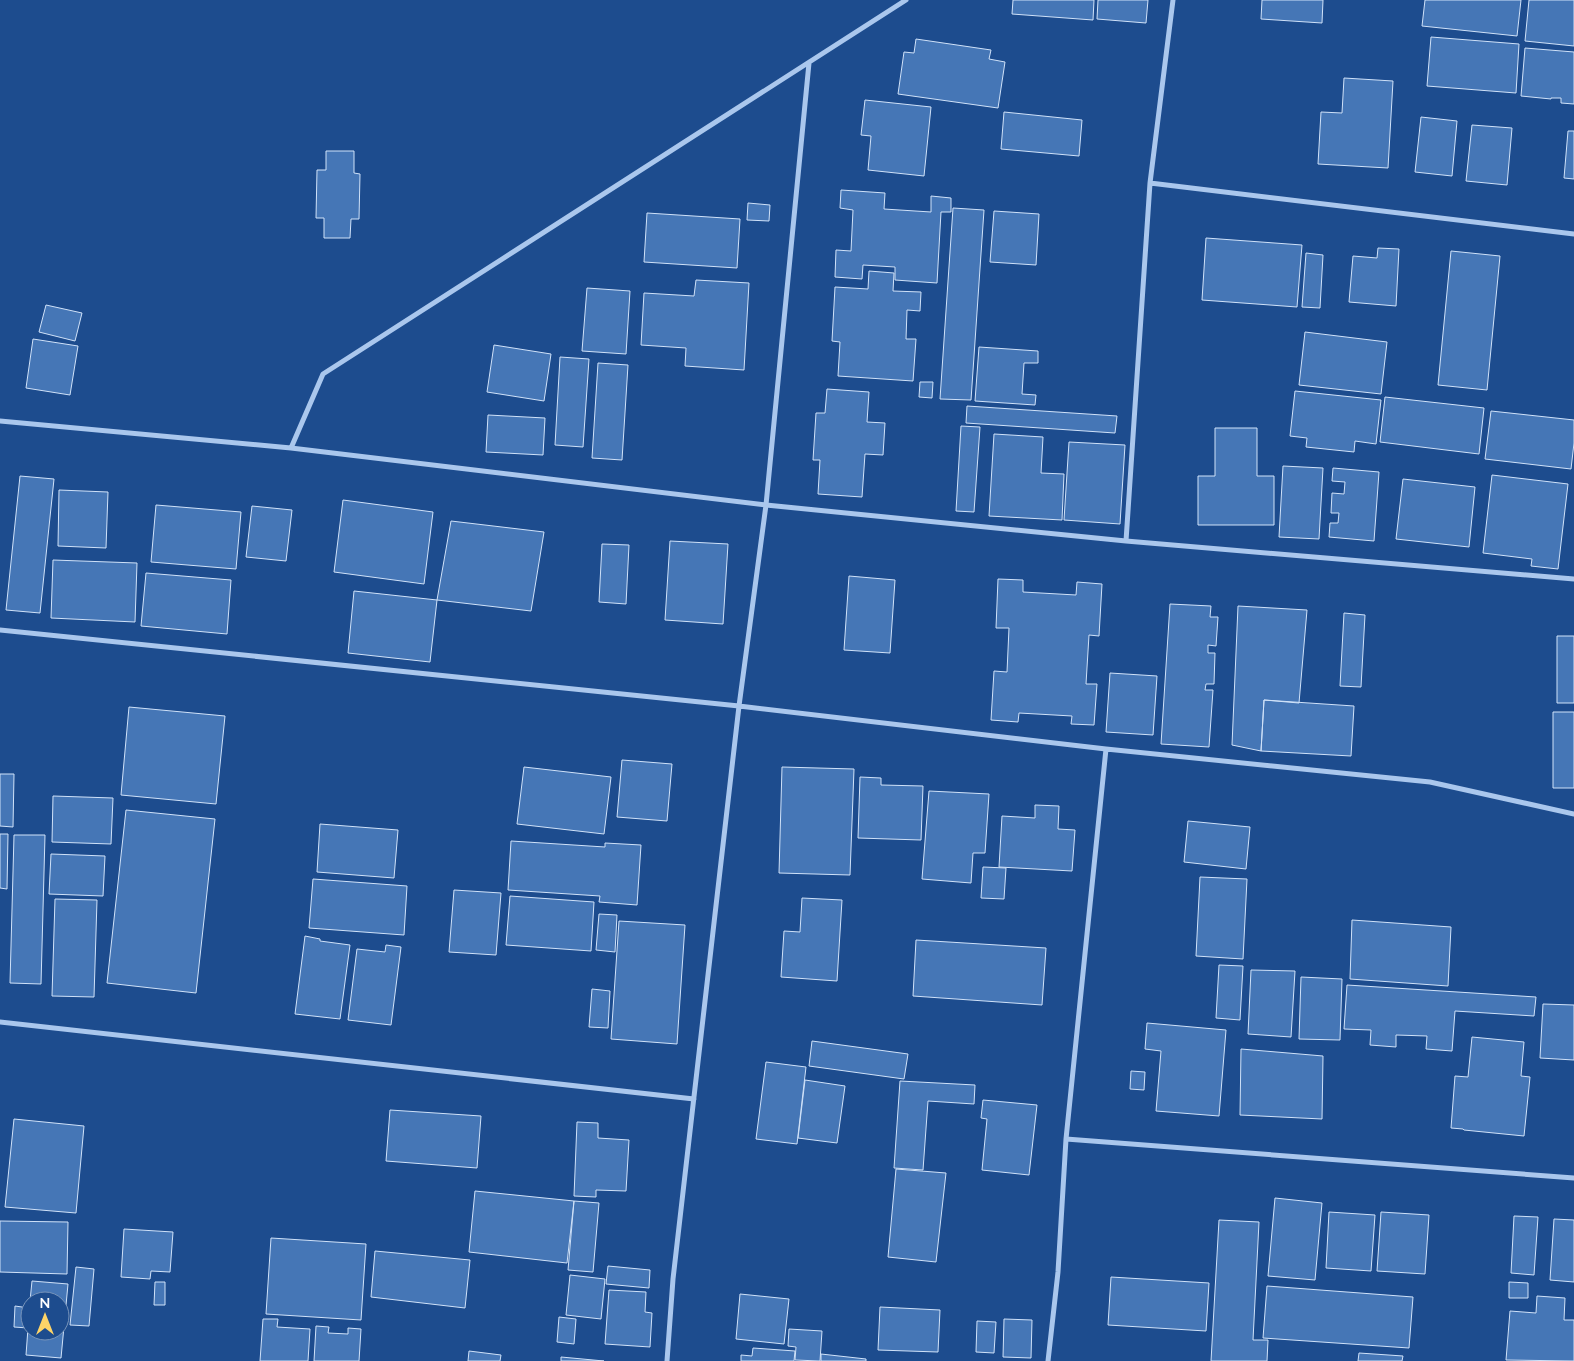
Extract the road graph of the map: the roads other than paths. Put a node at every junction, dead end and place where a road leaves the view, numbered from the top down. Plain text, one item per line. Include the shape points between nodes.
1 (906, 0) edge
2 (1173, 0) edge
3 (809, 63) junction
4 (1150, 183) junction
5 (1574, 234) edge
6 (0, 421) edge
7 (291, 448) junction
8 (766, 505) junction
9 (1126, 541) junction
10 (1574, 580) edge
11 (0, 630) edge
12 (739, 706) junction
13 (1106, 749) junction
14 (1574, 814) edge
15 (0, 1022) edge
16 (694, 1099) junction
17 (1066, 1139) junction
18 (1574, 1178) edge
19 (667, 1361) edge
20 (1048, 1361) edge

1 - 3 street
2 - 4 street
3 - 7 street via 323,374
3 - 8 street
4 - 5 street
4 - 9 street
6 - 7 street
7 - 8 street
8 - 9 street
8 - 12 street
9 - 10 street
11 - 12 street
12 - 13 street
12 - 16 street
13 - 14 street via 1430,782
13 - 17 street
15 - 16 street
16 - 19 street
17 - 18 street
17 - 20 street via 1058,1272

